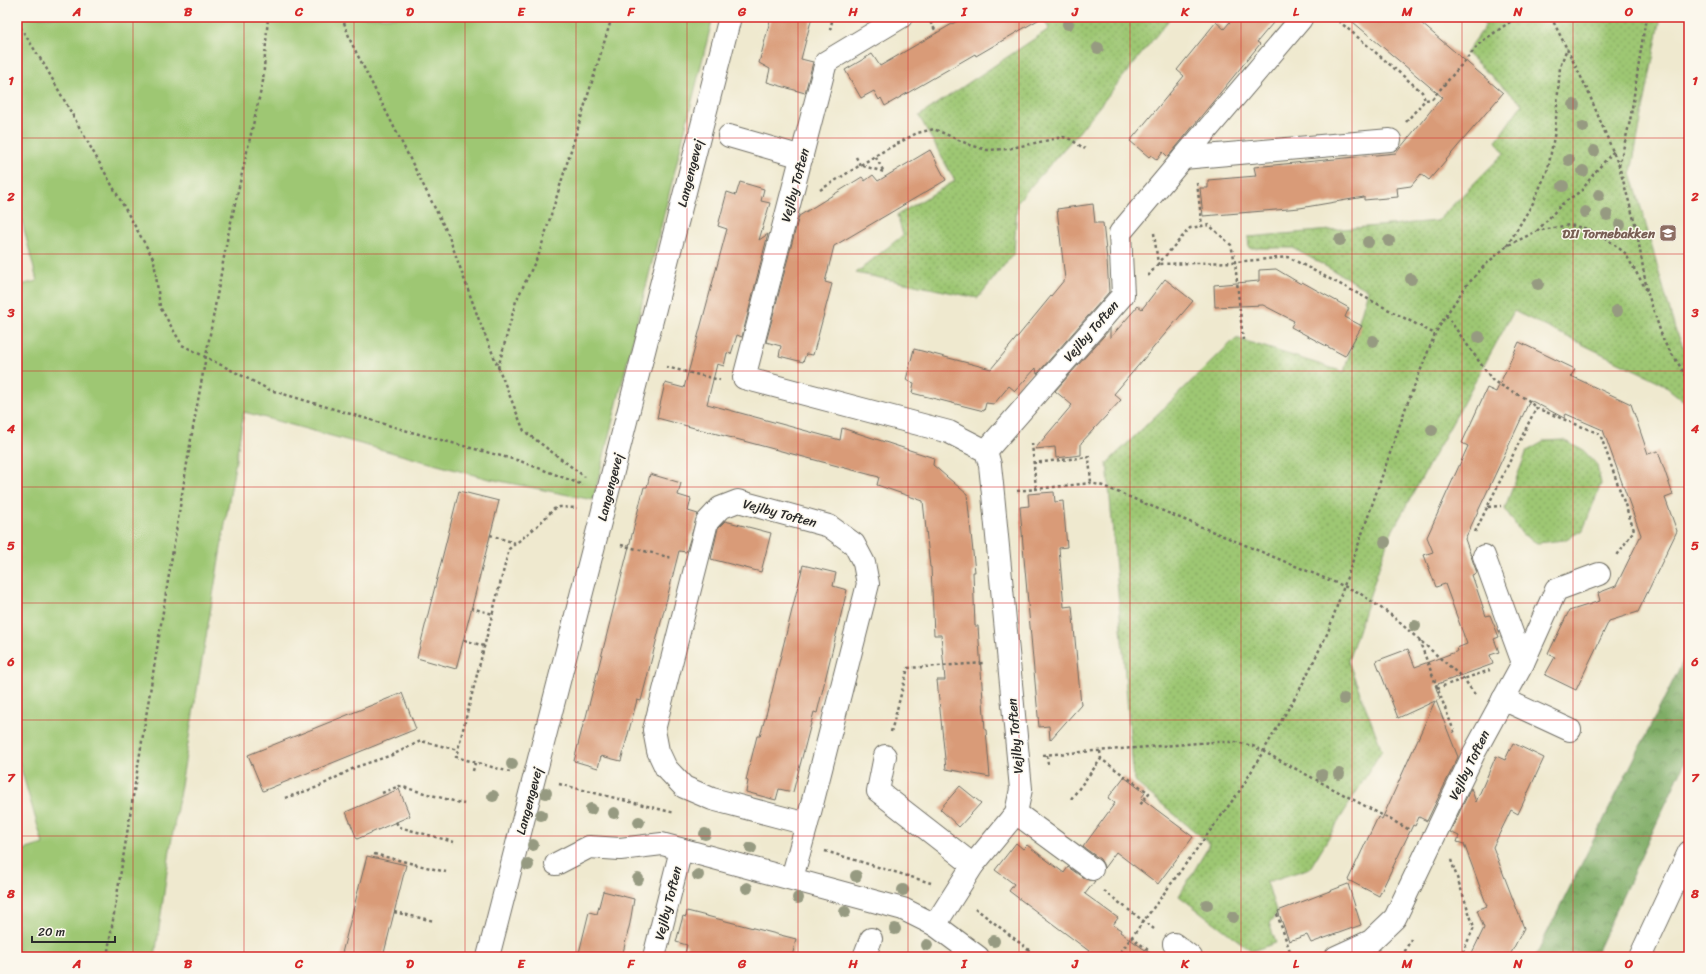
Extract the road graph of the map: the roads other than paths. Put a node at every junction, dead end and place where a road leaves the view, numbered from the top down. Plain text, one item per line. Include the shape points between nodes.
1 (730, 17) edge
2 (901, 17) edge
3 (1301, 18) dead end
4 (729, 136) dead end
5 (1390, 140) road end
6 (802, 157) junction
7 (1189, 158) junction
8 (986, 451) junction
9 (1484, 556) road end
10 (1598, 574) road end
11 (1523, 663) junction
12 (1497, 708) junction
13 (1570, 730) dead end
14 (886, 756) road end
15 (1016, 813) junction
16 (807, 824) junction
17 (671, 847) junction
18 (1689, 852) edge
19 (556, 864) dead end
20 (973, 865) junction
21 (1092, 868) road end
22 (792, 878) junction
23 (936, 925) junction
24 (488, 957) edge
25 (654, 957) edge
26 (978, 957) edge
27 (1336, 957) edge
28 (1640, 957) edge

1 - 24 street, Langengevej
2 - 6 street, Vejlby Toften via 826,62
3 - 7 street, Vejlby Toften
4 - 6 street
5 - 7 street
6 - 8 street, Vejlby Toften via 744,378 949,432
7 - 8 street, Vejlby Toften via 1120,233 1123,295
8 - 15 street, Vejlby Toften via 993,494 1018,764 1020,789
9 - 11 street
10 - 11 street, Vejlby Toften via 1556,590
11 - 12 street, Vejlby Toften
12 - 13 street
12 - 27 street, Vejlby Toften via 1395,918 1371,942
14 - 20 street via 878,791
15 - 20 street
15 - 21 street
16 - 16 street, Vejlby Toften via 868,584 864,563 854,544 829,526 738,501 720,508 707,522 654,730 658,751 666,768 684,787 712,799
16 - 22 street, Vejlby Toften
17 - 19 street, Vejlby Toften via 589,847
17 - 22 street, Vejlby Toften
17 - 25 street, Vejlby Toften
18 - 28 street
20 - 23 street
22 - 23 street, Vejlby Toften via 903,909
23 - 26 street, Vejlby Toften

